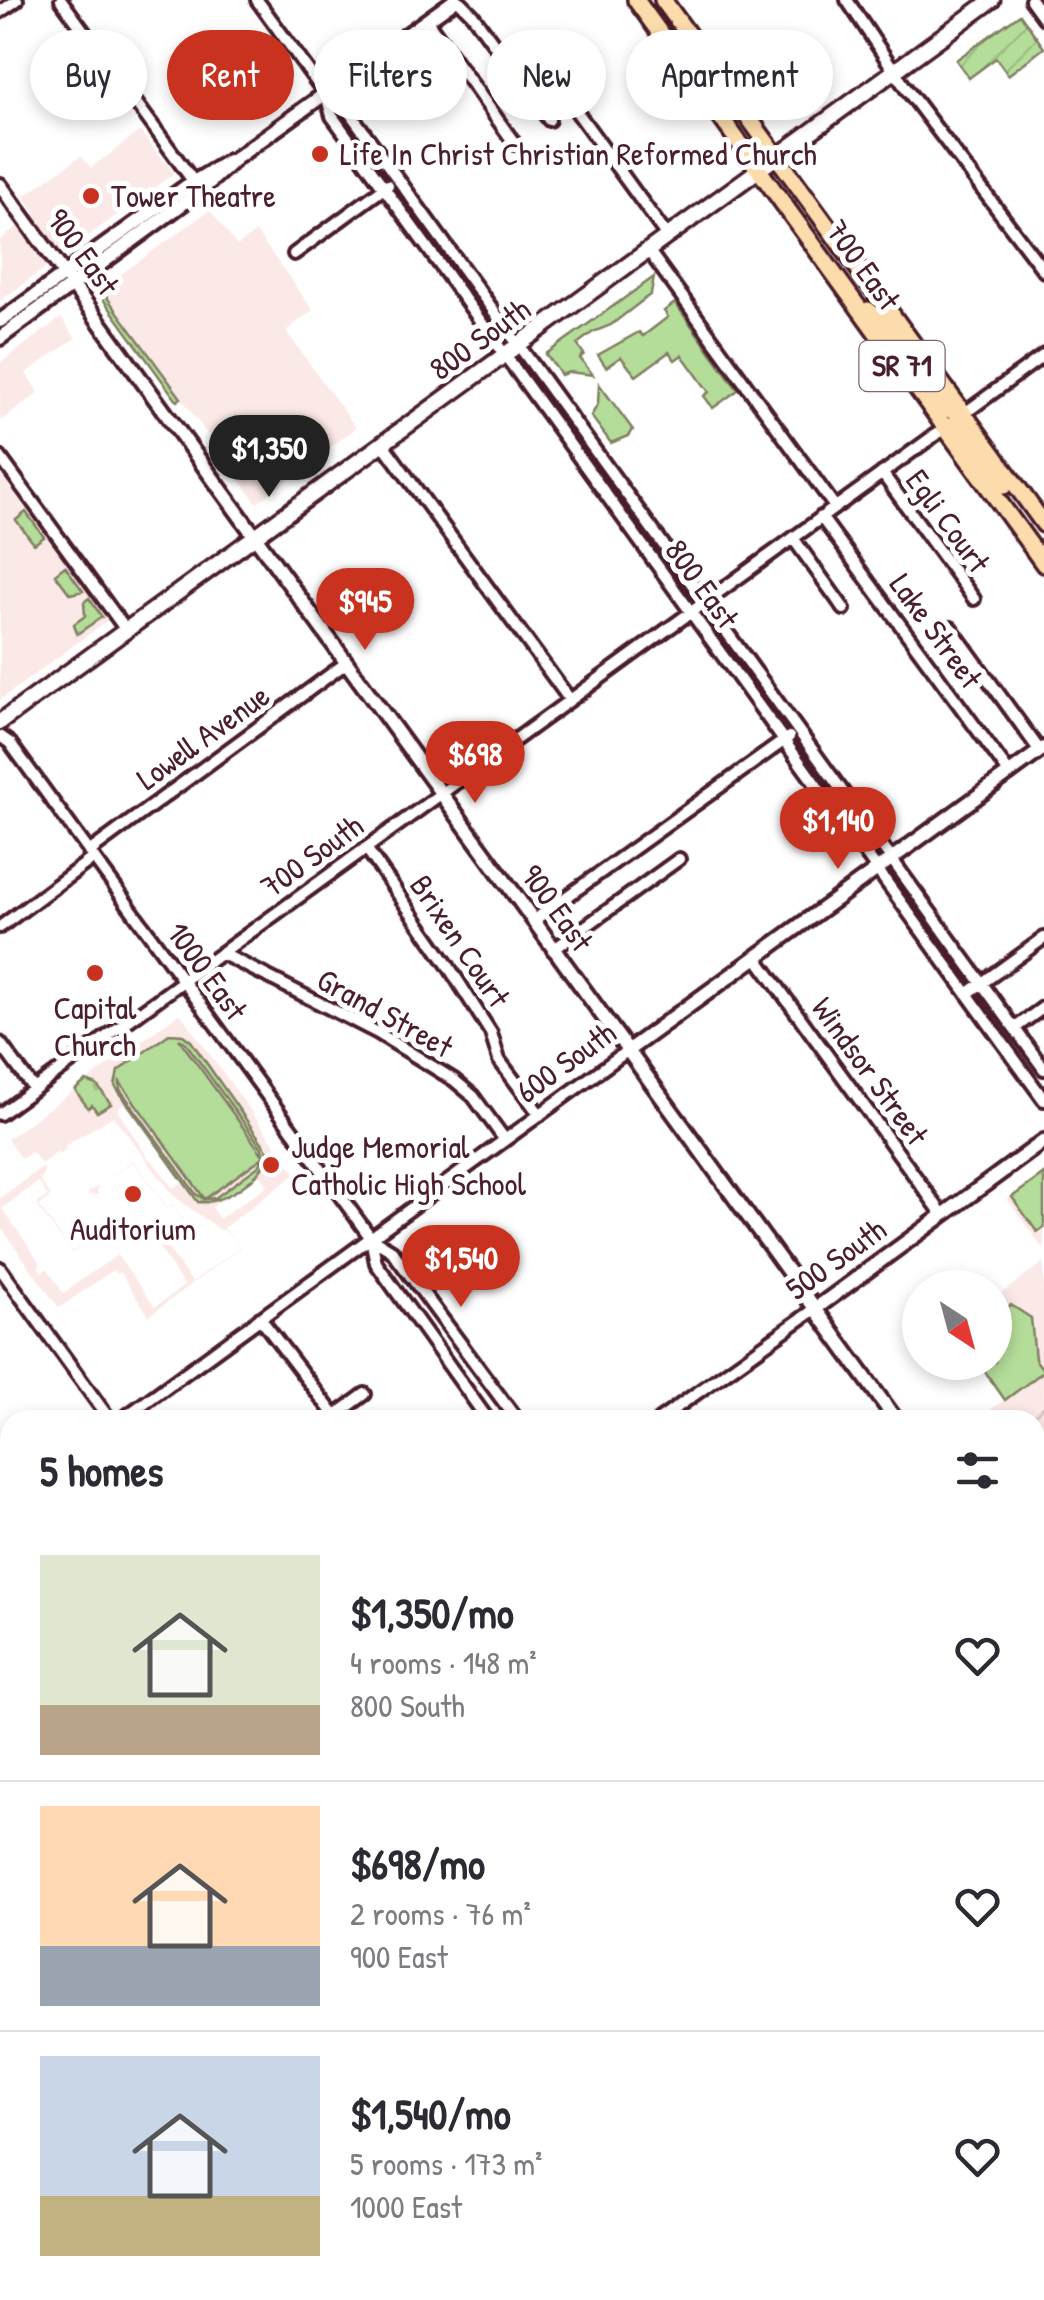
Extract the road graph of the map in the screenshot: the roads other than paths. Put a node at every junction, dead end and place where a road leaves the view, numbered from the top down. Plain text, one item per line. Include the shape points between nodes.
1 (17, 0) edge
2 (61, 0) edge
3 (257, 0) edge
4 (457, 0) edge
5 (636, 0) edge
6 (663, 0) edge
7 (848, 0) edge
8 (992, 0) edge
9 (1031, 0) edge
10 (0, 12) edge
11 (1044, 18) edge
12 (426, 21) junction
13 (414, 30) edge
14 (487, 35) edge
15 (896, 70) junction
16 (314, 78) edge
17 (314, 103) edge
18 (335, 120) edge
19 (355, 120) edge
20 (582, 120) edge
21 (515, 144) dead end
22 (778, 156) junction
23 (760, 169) junction
24 (397, 179) junction
25 (0, 185) edge
26 (196, 186) junction
27 (384, 188) junction
28 (667, 236) junction
29 (648, 250) junction
30 (294, 254) dead end
31 (462, 268) junction
32 (1044, 272) edge
33 (449, 277) junction
34 (69, 280) junction
35 (850, 294) junction
36 (0, 321) edge
37 (0, 338) edge
38 (512, 350) junction
39 (1044, 355) edge
40 (964, 413) junction
41 (574, 422) junction
42 (946, 427) junction
43 (560, 431) junction
44 (383, 444) junction
45 (0, 457) edge
46 (882, 473) junction
47 (612, 475) junction
48 (599, 484) junction
49 (835, 507) junction
50 (822, 517) junction
51 (1044, 526) edge
52 (653, 532) junction
53 (255, 537) junction
54 (793, 538) junction
55 (640, 541) junction
56 (1044, 564) edge
57 (974, 599) dead end
58 (704, 602) junction
59 (844, 609) dead end
60 (691, 612) junction
61 (950, 628) dead end
62 (126, 630) junction
63 (346, 663) junction
64 (757, 674) junction
65 (744, 684) junction
66 (570, 700) junction
67 (0, 722) edge
68 (798, 730) junction
69 (0, 736) edge
70 (784, 740) junction
71 (1042, 749) edge
72 (1010, 774) junction
73 (840, 788) junction
74 (440, 794) junction
75 (826, 798) junction
76 (366, 848) junction
77 (91, 855) junction
78 (679, 859) dead end
79 (892, 860) junction
80 (878, 870) junction
81 (533, 921) junction
82 (0, 927) edge
83 (944, 931) junction
84 (1044, 938) edge
85 (930, 941) junction
86 (554, 950) junction
87 (221, 953) junction
88 (756, 957) junction
89 (183, 981) junction
90 (982, 983) junction
91 (967, 994) junction
92 (1044, 1007) edge
93 (1015, 1028) junction
94 (1022, 1039) junction
95 (0, 1042) edge
96 (1008, 1050) junction
97 (627, 1051) junction
98 (1044, 1068) edge
99 (34, 1090) junction
100 (1044, 1100) edge
101 (0, 1114) edge
102 (540, 1115) junction
103 (505, 1140) junction
104 (1044, 1141) edge
105 (943, 1215) junction
106 (371, 1238) junction
107 (0, 1268) edge
108 (814, 1309) junction
109 (260, 1318) junction
110 (364, 1394) dead end
111 (103, 1410) edge
112 (135, 1410) edge
113 (330, 1410) edge
114 (345, 1410) edge
115 (481, 1410) edge
116 (510, 1410) edge
117 (672, 1410) edge
118 (889, 1410) edge

1 - 10 street
2 - 26 street
3 - 16 street, 800 East
4 - 12 street
4 - 14 street
5 - 23 main road, 700 East / SR 71
6 - 22 main road, 700 East / SR 71
7 - 15 street
8 - 15 main road, 800 South
9 - 11 street
12 - 13 street
12 - 21 street
15 - 22 main road, 800 South
15 - 32 street
17 - 26 street
18 - 27 street, 800 East
19 - 24 street, 800 East
20 - 28 street
22 - 23 main road, 800 South
22 - 40 main road, 700 East / SR 71
23 - 28 main road, 800 South
23 - 35 main road, 700 East / SR 71
24 - 27 street
24 - 31 street, 800 East
25 - 34 street, 900 East
26 - 34 street
27 - 30 street
27 - 33 street, 800 East
28 - 29 main road, 800 South
29 - 38 main road, 800 South
29 - 49 street
31 - 33 street
31 - 38 street, 800 East
33 - 38 street, 800 East
34 - 36 street
34 - 37 street
34 - 53 street, 900 East
35 - 40 main road via 884,322 944,404
35 - 42 main road, 700 East / SR 71
38 - 41 street, 800 East
38 - 43 street, 800 East
38 - 44 main road, 800 South
39 - 40 street
40 - 51 main road, 700 East / SR 71
41 - 43 street
41 - 47 street, 800 East
42 - 46 street, 700 South
42 - 51 main road via 954,424 964,432 1020,508
42 - 56 main road, 700 East / SR 71
43 - 48 street, 800 East
44 - 53 main road, 800 South
44 - 66 street
45 - 62 street
46 - 49 street, 700 South
46 - 57 street, Egli Court
47 - 48 street
47 - 52 street, 800 East
48 - 55 street, 800 East
49 - 50 street, 700 South
50 - 54 street, 700 South
50 - 72 street, Lake Street
52 - 55 street
52 - 58 street, 800 East
53 - 62 main road, 800 South
53 - 63 street, 900 East
54 - 58 street, 700 South
54 - 59 street
55 - 60 street, 800 East
58 - 60 street, 700 South
58 - 64 street, 800 East
60 - 65 street, 800 East
60 - 66 street, 700 South
61 - 71 street
62 - 67 main road, 800 South
63 - 74 street, 900 East
63 - 77 street, Lowell Avenue
64 - 65 street
64 - 68 street, 800 East
65 - 70 street, 800 East
66 - 74 street, 700 South
68 - 70 street
68 - 73 street, 800 East
69 - 77 street, 1000 East
70 - 75 street, 800 East
70 - 81 street
71 - 72 street, 600 South
72 - 79 street, 600 South
73 - 75 street
73 - 79 street, 800 East
74 - 76 street, 700 South
74 - 81 street, 900 East
75 - 80 street, 800 East
76 - 87 street, 700 South
76 - 102 street, Brixen Court via 448,964 492,1032 499,1060
77 - 82 street, Lowell Avenue
77 - 89 street, 1000 East
78 - 86 street
79 - 80 street, 600 South
79 - 83 street, 800 East
80 - 85 street, 800 East
80 - 88 street, 600 South
81 - 86 street, 900 East
83 - 85 street
83 - 90 street, 800 East
84 - 90 street
85 - 91 street, 800 East
86 - 97 street, 900 East
87 - 89 street, 700 South
87 - 103 street, Grand Street via 437,1069 473,1096
88 - 97 street, 600 South
88 - 105 street, Windsor Street
89 - 99 street, 700 South
89 - 106 street, 1000 East
90 - 91 street
90 - 93 street, 800 East
91 - 96 street, 800 East
92 - 93 street
93 - 94 street, 800 East
94 - 96 street
94 - 98 street, 800 East
95 - 99 street
96 - 100 street, 800 East
97 - 102 street, 600 South
97 - 108 street, 900 East
99 - 101 street, 700 South
102 - 103 street, 600 South
103 - 106 street, 600 South
104 - 105 street, 500 South
105 - 108 street, 500 South
106 - 109 street, 600 South
106 - 115 street, 1000 East via 376,1263
106 - 116 street, 1000 East via 392,1250
107 - 111 street
108 - 117 street, 500 South
108 - 118 street, 900 East
109 - 112 street, 600 South
109 - 113 street
110 - 114 street

